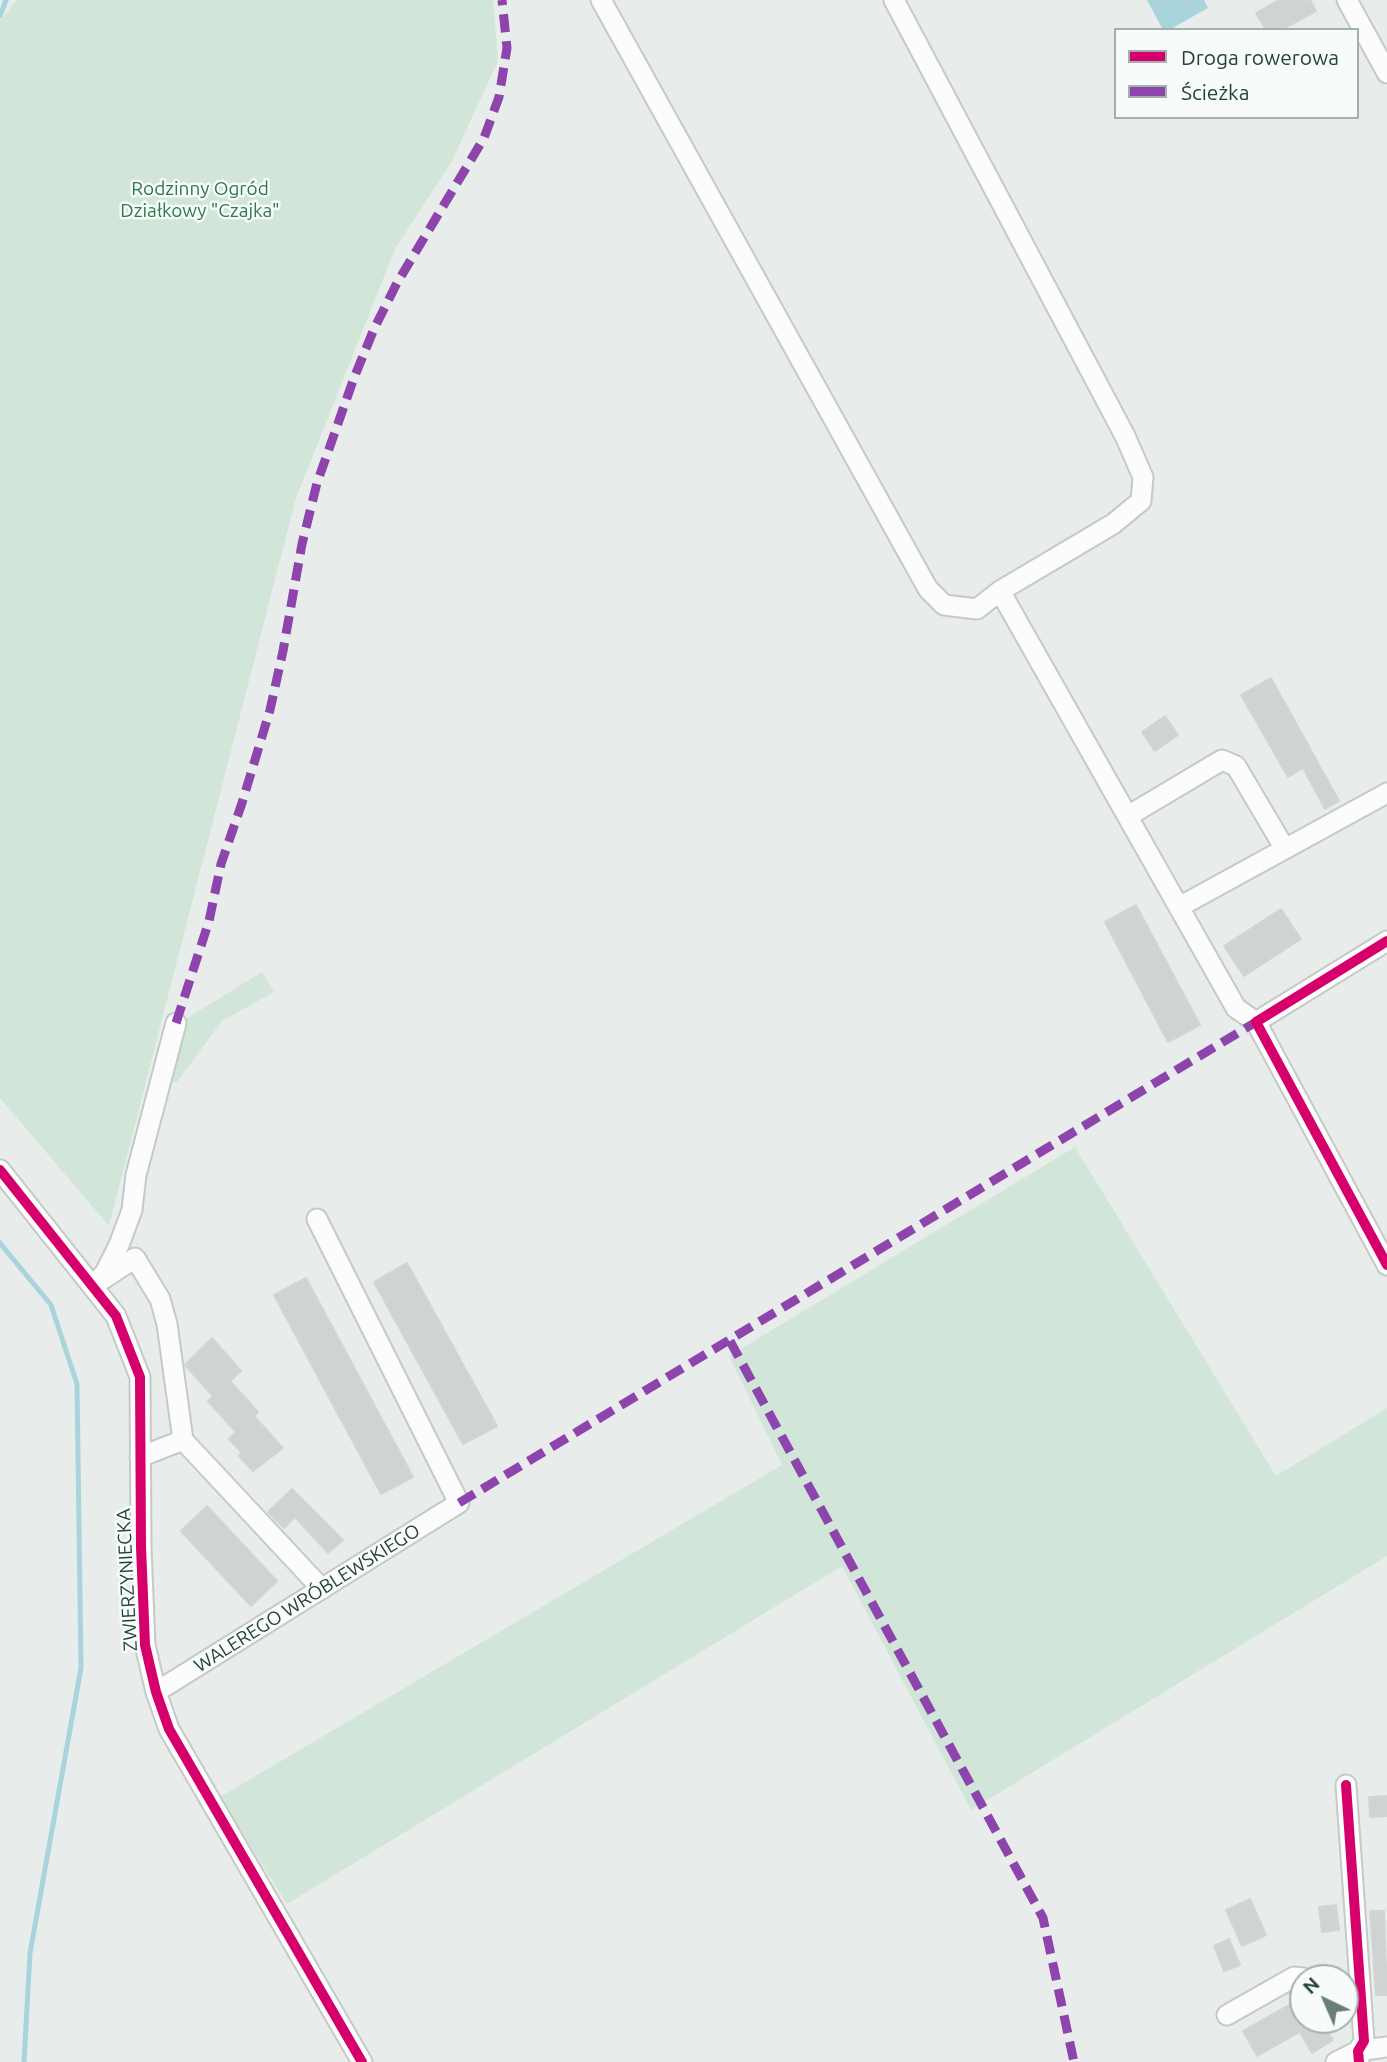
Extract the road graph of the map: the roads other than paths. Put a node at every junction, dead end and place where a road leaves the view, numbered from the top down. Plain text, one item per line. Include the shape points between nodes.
1 (601, 0) edge
2 (894, 0) edge
3 (1347, 0) edge
4 (1387, 73) edge
5 (1000, 591) junction
6 (1387, 793) edge
7 (1128, 816) junction
8 (1285, 849) junction
9 (1179, 907) junction
10 (1387, 941) edge
11 (1256, 1022) junction
12 (176, 1023) dead end
13 (0, 1170) edge
14 (317, 1219) dead end
15 (1387, 1265) edge
16 (93, 1286) junction
17 (183, 1440) junction
18 (140, 1457) junction
19 (322, 1589) junction
20 (156, 1692) junction
21 (1346, 1785) dead end
22 (1351, 1964) edge
23 (1289, 1980) edge
24 (1227, 2015) dead end
25 (1359, 2018) edge
26 (1387, 2047) edge
27 (1358, 2057) edge
28 (362, 2062) edge
29 (1336, 2062) edge

1 - 5 street via 928,589 944,605 977,609
2 - 5 street via 1143,477 1141,501 1113,524
3 - 4 street
5 - 7 street
6 - 8 street
7 - 8 street via 1222,760 1236,766
7 - 9 street
8 - 9 street
9 - 11 street via 1236,1008
10 - 11 street
11 - 15 street
12 - 16 street via 136,1175 132,1210 105,1273
13 - 16 street, ZWIERZYNIECKA
14 - 19 street, WALEREGO WRÓBLEWSKIEGO via 459,1503
16 - 17 street via 135,1258 160,1299
16 - 18 street, ZWIERZYNIECKA via 116,1316 139,1377
17 - 18 street
17 - 19 street
18 - 20 street, ZWIERZYNIECKA via 145,1645
19 - 20 street, WALEREGO WRÓBLEWSKIEGO
20 - 28 street, ZWIERZYNIECKA via 169,1729 201,1789
21 - 22 street
23 - 24 street
25 - 27 street via 1364,2041
26 - 27 street
27 - 29 street

